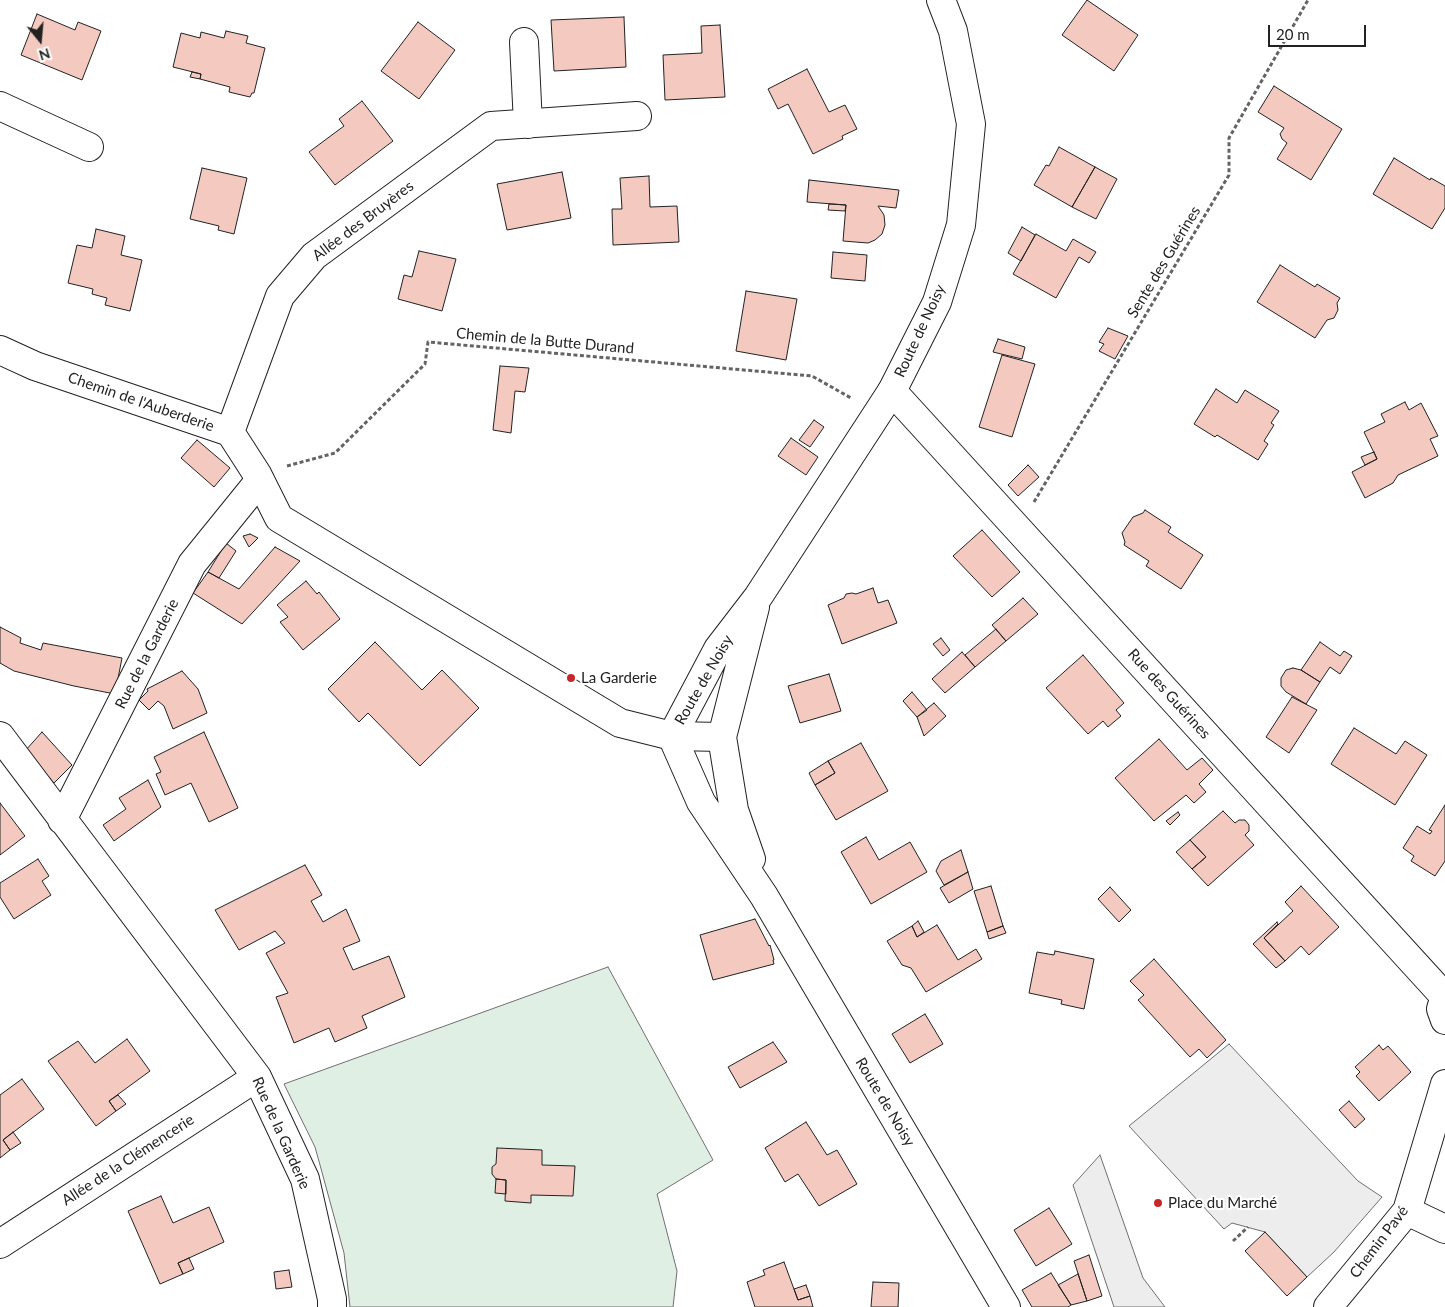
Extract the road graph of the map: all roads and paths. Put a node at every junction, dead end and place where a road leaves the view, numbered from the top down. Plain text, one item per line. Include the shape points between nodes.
1 (941, 0) edge
2 (1308, 0) edge
3 (524, 42) dead end
4 (0, 106) edge
5 (637, 116) dead end
6 (528, 124) junction
7 (89, 147) dead end
8 (0, 350) edge
9 (892, 391) junction
10 (877, 414) junction
11 (230, 432) junction
12 (259, 477) junction
13 (1018, 529) junction
14 (758, 597) junction
15 (0, 736) edge
16 (672, 736) junction
17 (722, 737) junction
18 (62, 820) junction
19 (764, 896) junction
20 (1445, 996) edge
21 (1445, 1020) edge
22 (257, 1077) junction
23 (1445, 1084) edge
24 (1407, 1210) junction
25 (1248, 1228) dead end
26 (1445, 1229) edge
27 (1233, 1240) dead end
28 (0, 1244) edge
29 (332, 1307) edge
30 (1006, 1307) edge
31 (1328, 1307) edge

1 - 9 street, Route de Noisy via 953,31 971,124 961,225 937,302
2 - 13 path, Sente des Guérines via 1229,138 1229,175
3 - 6 street
4 - 7 street
5 - 6 street, Allée des Bruyères
6 - 11 street, Allée des Bruyères via 491,126 314,256 280,296
8 - 11 street, Chemin de l'Auberderie via 35,366
9 - 10 street, Route de Noisy
9 - 13 street, Rue des Guérines
10 - 12 path, Chemin de la Butte Durand via 812,376 428,342 425,364 335,453
10 - 14 street, Route de Noisy
11 - 12 street, Chemin de l'Auberderie
12 - 16 street via 279,518 620,723
12 - 18 street, Rue de la Garderie via 192,564
13 - 20 street, Rue des Guérines
14 - 16 street, Route de Noisy via 718,649
14 - 17 street, Route de Noisy
15 - 18 street
16 - 17 street
16 - 19 street, Route de Noisy via 701,802
17 - 19 street, Route de Noisy via 734,810
18 - 22 street, Rue de la Garderie
19 - 30 street, Route de Noisy
20 - 21 street via 1441,1009
22 - 28 street, Allée de la Clémencerie
22 - 29 street, Rue de la Garderie via 305,1179
23 - 24 street, Chemin Pavé
24 - 26 street
24 - 31 street, Chemin Pavé
25 - 27 path

